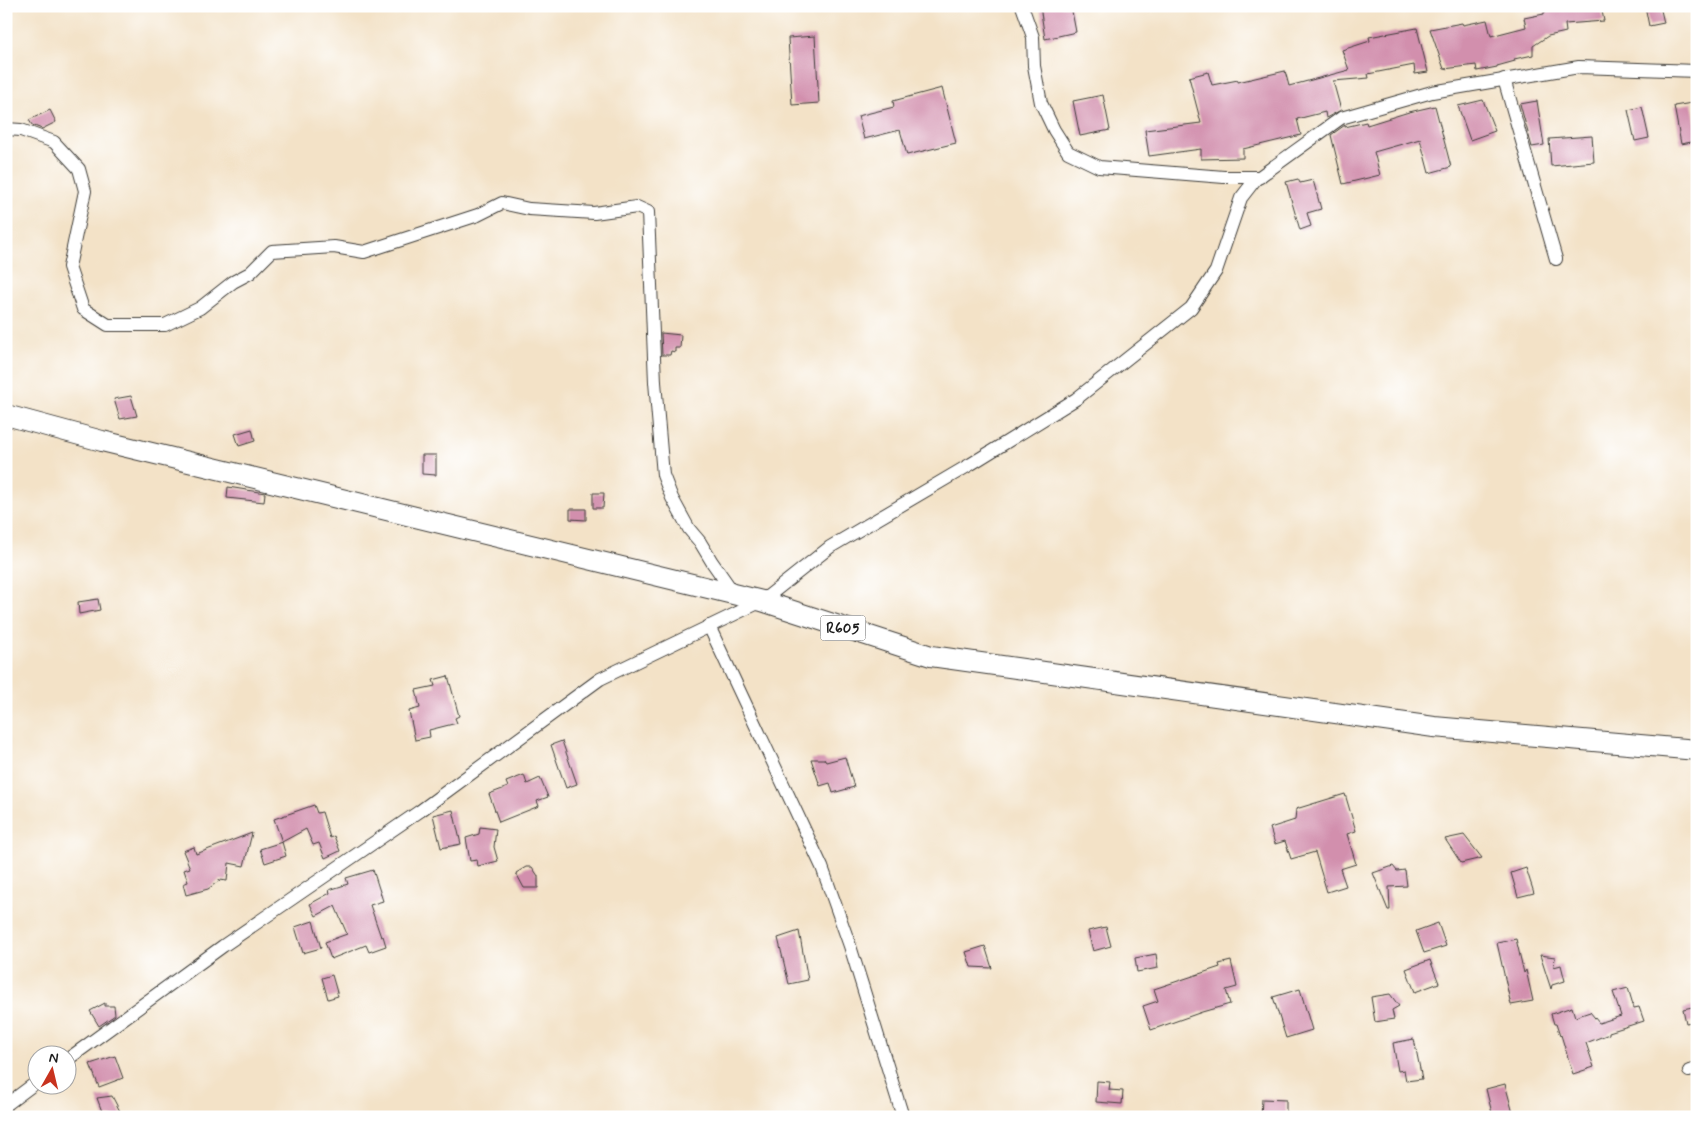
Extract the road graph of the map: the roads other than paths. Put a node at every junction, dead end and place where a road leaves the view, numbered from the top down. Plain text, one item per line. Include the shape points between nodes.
1 (1022, 6) edge
2 (1697, 70) edge
3 (1504, 79) junction
4 (6, 129) edge
5 (1260, 176) junction
6 (1556, 259) dead end
7 (6, 415) edge
8 (735, 595) junction
9 (762, 601) junction
10 (709, 626) junction
11 (1697, 750) edge
12 (78, 1052) edge
13 (28, 1089) edge
14 (6, 1104) edge
15 (903, 1117) edge

1 - 5 street via 1033,37 1041,103 1068,152 1100,167 1224,177
2 - 3 street via 1579,67
3 - 5 street via 1432,92 1342,118
3 - 6 street
4 - 8 street via 21,130 54,142 79,169 85,192 69,267 82,308 108,325 165,325 200,308 250,273 272,251 334,247 364,252 478,215 502,203 529,209 594,214 637,207 648,212 663,475 689,529
5 - 9 street via 1241,198 1216,271 1191,308 1076,399 830,546
7 - 8 main road, R605
8 - 9 main road, R605
9 - 10 street
9 - 11 main road, R605 via 931,656 1434,727
10 - 12 street via 600,679 420,811 223,946
10 - 15 street via 822,867
13 - 14 street

